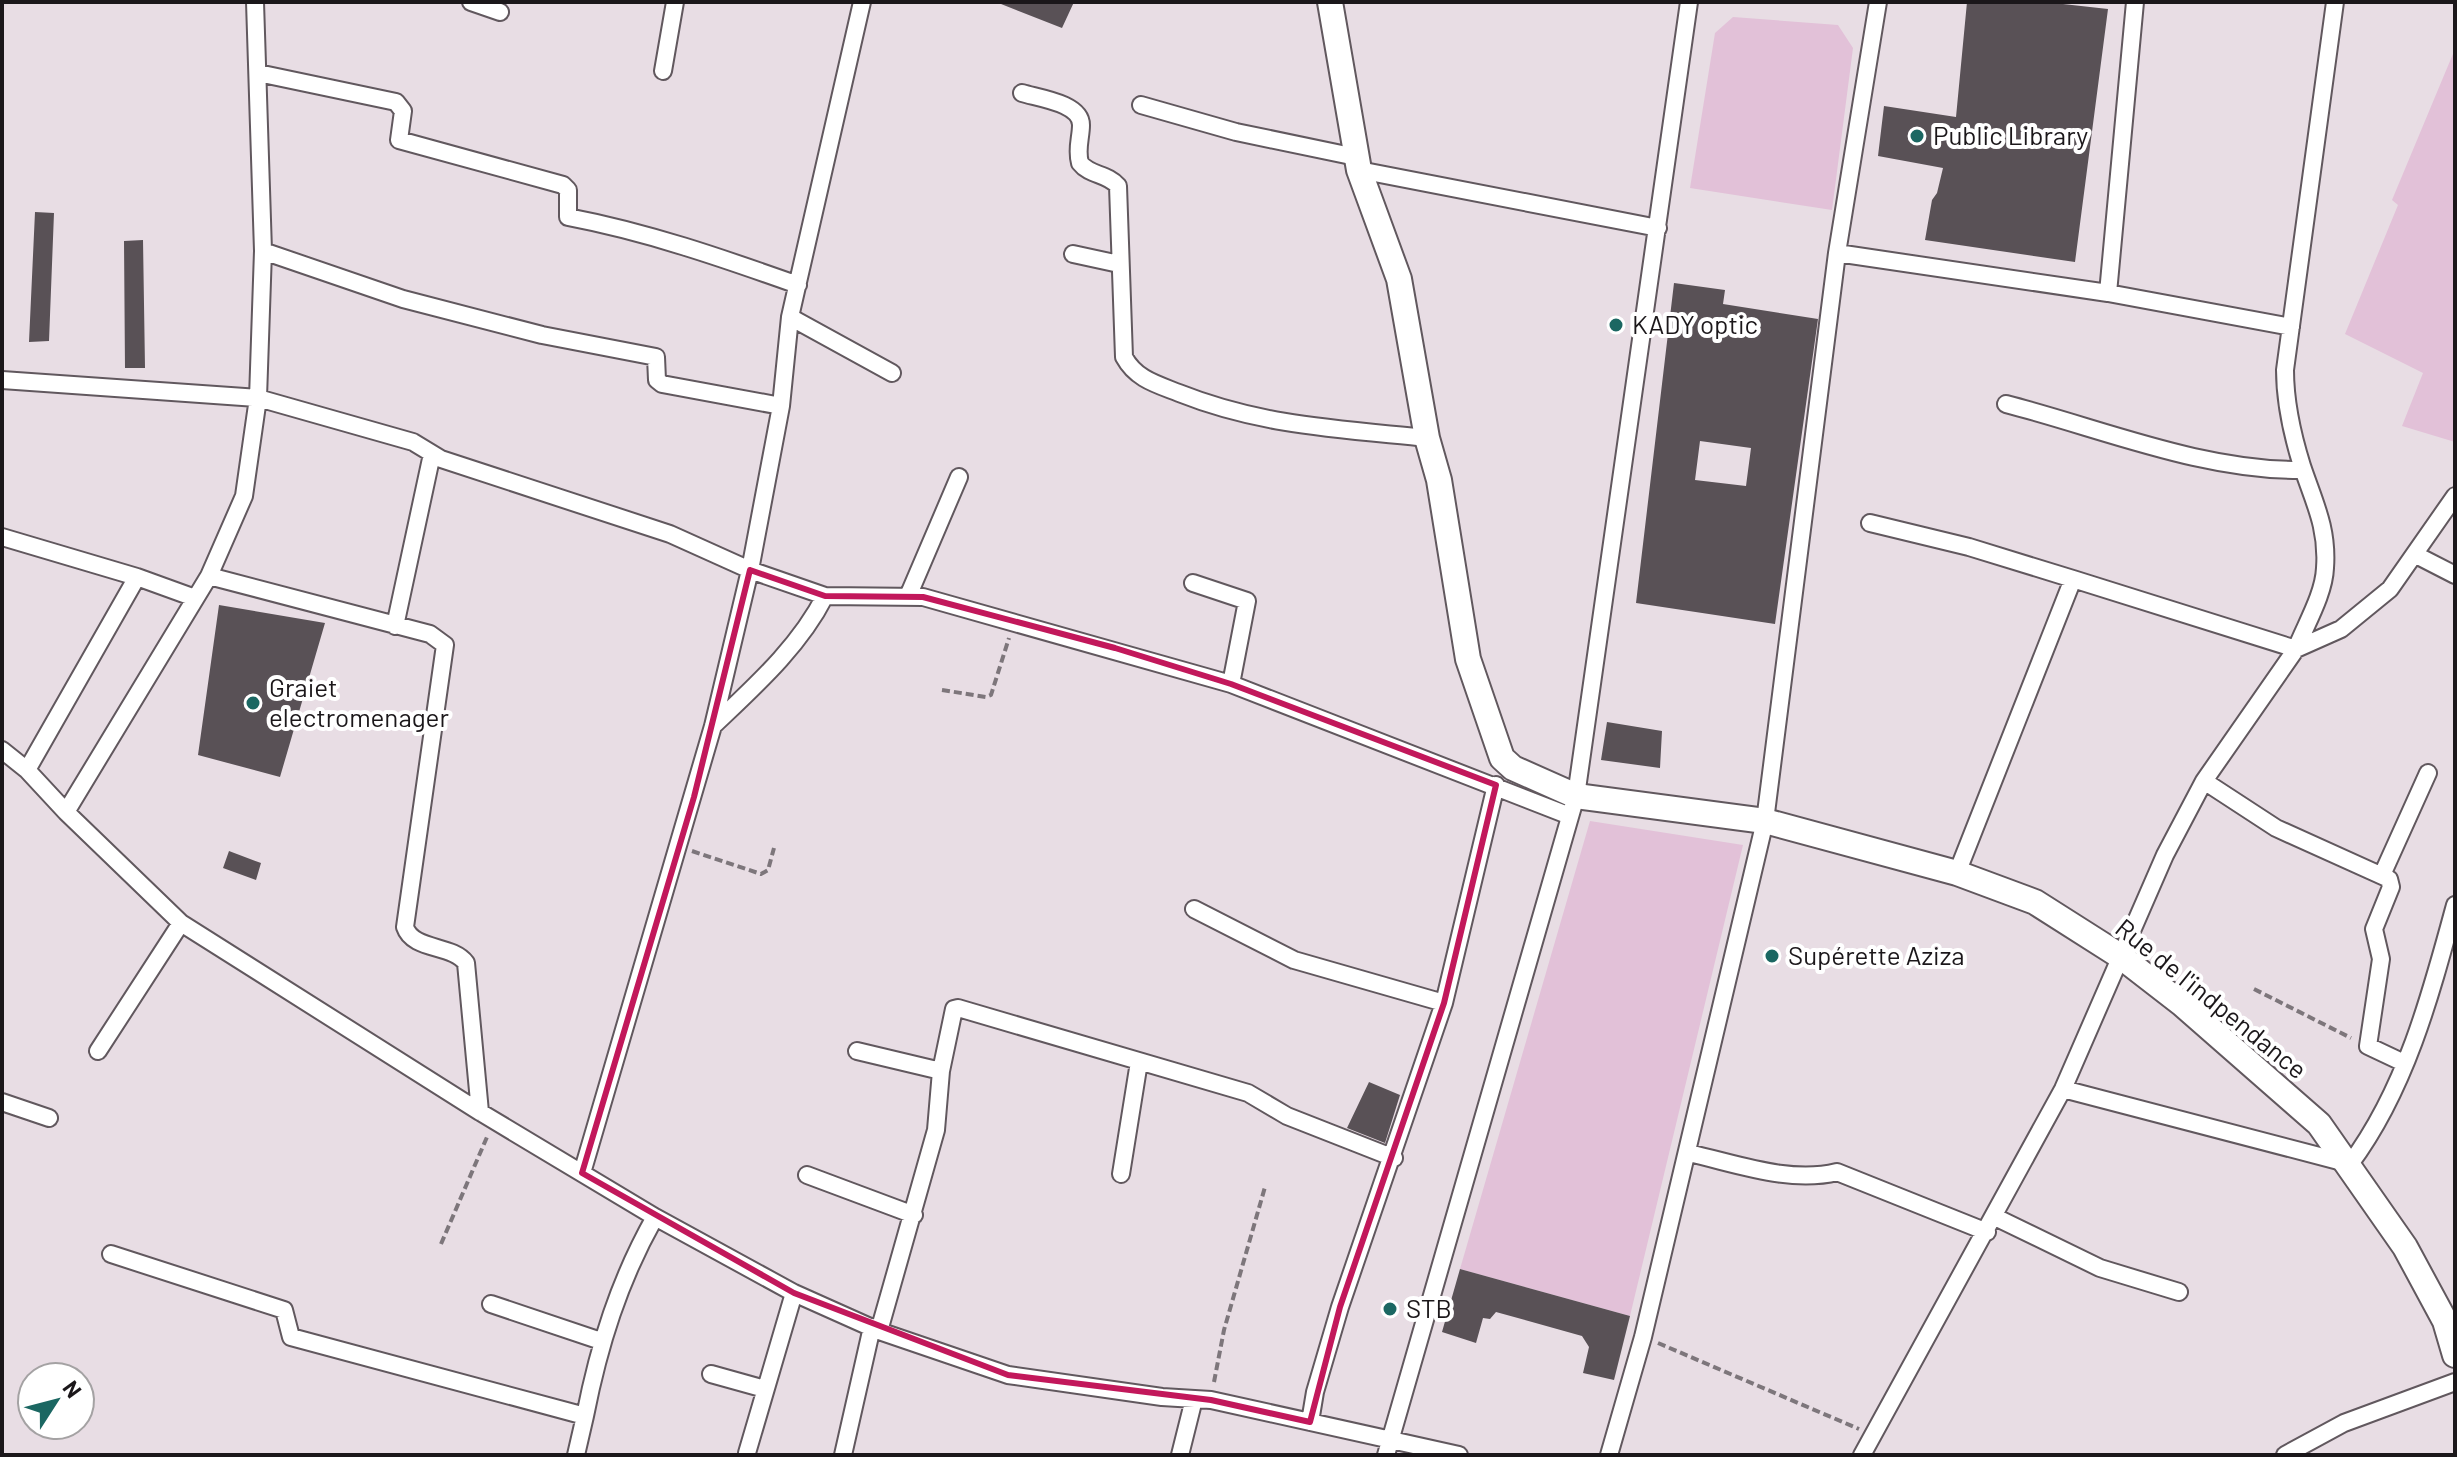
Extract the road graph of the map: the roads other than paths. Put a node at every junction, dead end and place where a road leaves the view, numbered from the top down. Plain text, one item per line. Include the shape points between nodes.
1 (255, 2) edge
2 (471, 2) edge
3 (675, 2) edge
4 (862, 2) edge
5 (1330, 2) edge
6 (1689, 2) edge
7 (1878, 2) edge
8 (2135, 2) edge
9 (2335, 2) edge
10 (500, 12) dead end
11 (663, 71) dead end
12 (258, 73) junction
13 (1022, 93) dead end
14 (1141, 105) dead end
15 (1357, 163) junction
16 (1658, 228) junction
17 (263, 251) junction
18 (1837, 253) junction
19 (1073, 254) dead end
20 (1119, 264) junction
21 (798, 285) junction
22 (2108, 293) junction
23 (790, 317) junction
24 (2291, 327) junction
25 (892, 373) dead end
26 (2, 380) edge
27 (258, 398) junction
28 (2006, 404) dead end
29 (781, 406) junction
30 (1427, 438) junction
31 (432, 454) junction
32 (2303, 470) junction
33 (959, 477) dead end
34 (2455, 496) edge
35 (1870, 523) dead end
36 (2, 537) edge
37 (2416, 555) junction
38 (750, 570) junction
39 (2455, 575) edge
40 (209, 576) junction
41 (137, 577) junction
42 (2073, 579) junction
43 (1193, 583) dead end
44 (909, 594) junction
45 (825, 596) junction
46 (195, 598) junction
47 (395, 626) junction
48 (2296, 649) junction
49 (1231, 684) junction
50 (713, 726) junction
51 (2, 750) edge
52 (27, 770) junction
53 (2428, 773) dead end
54 (2204, 781) junction
55 (1496, 785) junction
56 (1573, 806) junction
57 (66, 812) junction
58 (1765, 821) junction
59 (1957, 873) junction
60 (2382, 875) junction
61 (2455, 905) edge
62 (1194, 909) dead end
63 (181, 923) junction
64 (2120, 956) junction
65 (2449, 961) edge
66 (1444, 1003) junction
67 (98, 1051) dead end
68 (857, 1051) dead end
69 (1139, 1062) junction
70 (2404, 1063) junction
71 (941, 1071) junction
72 (2063, 1089) junction
73 (2, 1102) edge
74 (487, 1116) junction
75 (49, 1118) dead end
76 (1688, 1153) junction
77 (1394, 1158) junction
78 (2350, 1164) junction
79 (582, 1173) junction
80 (1121, 1174) dead end
81 (807, 1175) dead end
82 (914, 1215) junction
83 (655, 1217) junction
84 (1991, 1225) junction
85 (111, 1254) dead end
86 (2179, 1292) dead end
87 (794, 1293) junction
88 (491, 1304) dead end
89 (875, 1329) junction
90 (601, 1341) junction
91 (2455, 1355) edge
92 (711, 1374) dead end
93 (2455, 1382) edge
94 (765, 1389) junction
95 (1203, 1400) junction
96 (585, 1416) junction
97 (1310, 1422) junction
98 (1388, 1448) edge
99 (747, 1453) dead end
100 (576, 1455) edge
101 (843, 1455) edge
102 (1180, 1455) edge
103 (1459, 1455) edge
104 (1609, 1455) edge
105 (1862, 1455) edge
106 (2285, 1455) edge

1 - 12 street
2 - 10 street
3 - 11 street
4 - 21 street
5 - 15 street, Rue de l'indpendance
6 - 16 street
7 - 18 street
8 - 22 street
9 - 24 street
12 - 17 street
12 - 21 street via 396,102 403,111 399,140 563,185 568,190 568,217 693,248
13 - 20 street via 1078,115 1080,163 1114,181 1119,190
14 - 15 street
15 - 16 street
15 - 30 street, Rue de l'indpendance via 1399,279
16 - 56 street
17 - 27 street
17 - 29 street via 403,299 542,335 656,357 657,380 662,384
18 - 22 street
18 - 58 street
19 - 20 street
20 - 30 street via 1124,357 1141,378 1228,413
21 - 23 street
22 - 24 street
23 - 25 street
23 - 29 street
24 - 32 street via 2285,398
26 - 27 street
27 - 31 street via 413,442
27 - 40 street via 244,496
28 - 32 street via 2198,458 2259,470
29 - 38 street
30 - 56 street, Rue de l'indpendance via 1439,480 1468,659 1502,758
31 - 38 street via 670,534
31 - 47 street
32 - 48 street via 2319,507 2326,570
33 - 44 street
34 - 37 street
35 - 42 street
36 - 41 street
37 - 39 street
37 - 48 street via 2364,612
38 - 45 street
38 - 50 street
40 - 46 street
40 - 47 street
41 - 46 street
41 - 52 street
42 - 48 street
42 - 59 street
43 - 49 street via 1247,601
44 - 45 street
44 - 49 street
45 - 50 street via 807,627 764,677
46 - 57 street
47 - 74 street via 430,634 445,645 405,927 411,938 466,963
48 - 54 street
49 - 55 street
50 - 79 street
51 - 52 street
52 - 57 street
53 - 60 street
54 - 60 street via 2276,828
54 - 64 street
55 - 56 street
55 - 66 street
56 - 58 street, Rue de l'indpendance
56 - 98 street
57 - 63 street
58 - 59 street, Rue de l'indpendance
58 - 76 street
59 - 64 street, Rue de l'indpendance via 2035,902
60 - 70 street via 2391,887 2374,929 2381,959 2368,1046
61 - 65 street
62 - 66 street via 1294,960
63 - 67 street
63 - 74 street
64 - 72 street
64 - 78 street, Rue de l'indpendance via 2319,1124
65 - 70 street
66 - 77 street
68 - 71 street
69 - 71 street via 958,1008
69 - 77 street via 1248,1093 1287,1116
69 - 80 street
70 - 78 street via 2373,1133
71 - 82 street via 936,1130
72 - 78 street
72 - 84 street
73 - 75 street
74 - 79 street
76 - 84 street via 1793,1175 1837,1172
76 - 104 street
77 - 97 street via 1340,1307
78 - 91 street, Rue de l'indpendance via 2425,1282
79 - 83 street
81 - 82 street
82 - 89 street
83 - 87 street
83 - 90 street via 631,1260
84 - 86 street
84 - 105 street
85 - 96 street via 284,1310 291,1337
87 - 89 street
87 - 94 street
88 - 90 street
89 - 95 street via 1008,1375
89 - 101 street
90 - 96 street
92 - 94 street
93 - 106 street via 2344,1423
94 - 99 street
95 - 97 street
95 - 102 street
96 - 100 street
97 - 98 street
98 - 103 street

